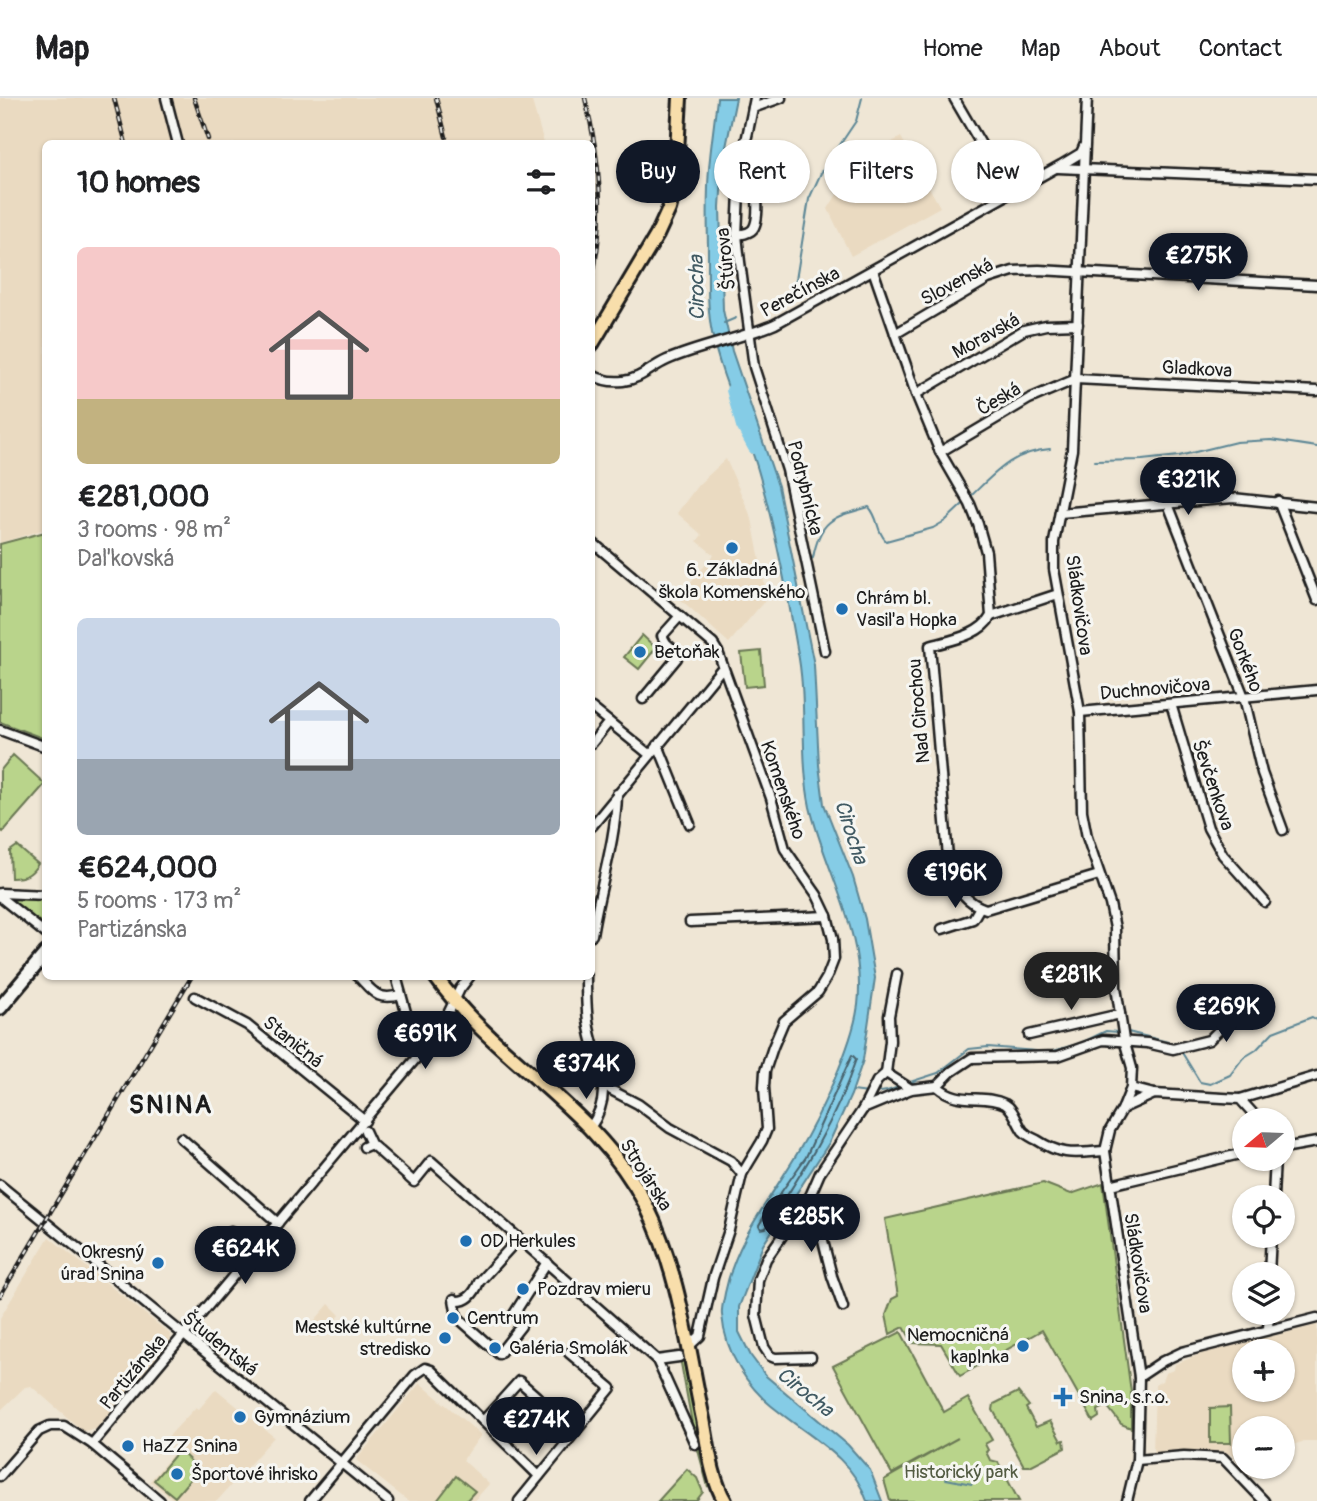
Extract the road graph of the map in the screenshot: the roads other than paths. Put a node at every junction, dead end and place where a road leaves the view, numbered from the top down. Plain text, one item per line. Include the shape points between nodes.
1 (166, 98) edge
2 (680, 98) edge
3 (755, 98) edge
4 (781, 98) edge
5 (954, 98) edge
6 (1087, 98) edge
7 (753, 108) junction
8 (177, 140) edge
9 (746, 140) edge
10 (979, 140) edge
11 (1085, 144) junction
12 (1073, 158) junction
13 (1062, 160) junction
14 (1048, 170) junction
15 (1081, 171) junction
16 (1044, 172) edge
17 (1317, 179) edge
18 (738, 203) edge
19 (756, 203) edge
20 (990, 203) edge
21 (737, 235) junction
22 (873, 270) junction
23 (1080, 272) junction
24 (1317, 285) edge
25 (1078, 324) junction
26 (895, 334) junction
27 (747, 335) junction
28 (595, 339) edge
29 (595, 377) edge
30 (1076, 379) junction
31 (1317, 391) edge
32 (916, 394) junction
33 (940, 452) junction
34 (1278, 501) junction
35 (1168, 504) junction
36 (1317, 507) edge
37 (1060, 513) junction
38 (595, 545) edge
39 (1058, 594) junction
40 (1317, 600) edge
41 (680, 616) junction
42 (991, 617) junction
43 (825, 651) dead end
44 (720, 671) junction
45 (1317, 690) edge
46 (1244, 697) junction
47 (643, 699) dead end
48 (1171, 704) junction
49 (595, 710) edge
50 (1080, 712) junction
51 (609, 722) junction
52 (0, 730) edge
53 (595, 739) edge
54 (658, 745) junction
55 (42, 746) edge
56 (650, 755) junction
57 (617, 794) junction
58 (595, 822) edge
59 (690, 824) dead end
60 (1283, 830) dead end
61 (1099, 875) junction
62 (595, 894) edge
63 (0, 895) edge
64 (42, 895) edge
65 (1265, 902) dead end
66 (980, 907) junction
67 (827, 916) junction
68 (690, 922) dead end
69 (942, 929) dead end
70 (42, 931) edge
71 (42, 958) edge
72 (897, 974) dead end
73 (362, 980) edge
74 (397, 980) edge
75 (438, 980) edge
76 (467, 980) edge
77 (586, 980) edge
78 (401, 995) junction
79 (195, 997) dead end
80 (454, 1002) junction
81 (1240, 1002) dead end
82 (0, 1008) edge
83 (1120, 1014) junction
84 (1029, 1035) dead end
85 (1124, 1035) junction
86 (418, 1056) junction
87 (886, 1073) junction
88 (1317, 1076) edge
89 (605, 1083) junction
90 (937, 1086) junction
91 (910, 1088) junction
92 (1131, 1088) junction
93 (1154, 1094) junction
94 (1240, 1099) junction
95 (863, 1108) junction
96 (1123, 1108) junction
97 (1248, 1108) edge
98 (365, 1126) junction
99 (590, 1128) junction
100 (181, 1138) dead end
101 (1317, 1142) edge
102 (1295, 1146) edge
103 (1105, 1150) junction
104 (1232, 1156) edge
105 (742, 1174) junction
106 (0, 1185) edge
107 (1110, 1185) junction
108 (810, 1196) junction
109 (799, 1209) junction
110 (810, 1213) junction
111 (278, 1223) junction
112 (231, 1231) dead end
113 (519, 1238) junction
114 (254, 1252) junction
115 (547, 1262) junction
116 (843, 1307) dead end
117 (1317, 1318) edge
118 (1268, 1325) edge
119 (1268, 1329) junction
120 (184, 1335) junction
121 (683, 1352) junction
122 (569, 1353) dead end
123 (811, 1357) dead end
124 (657, 1360) junction
125 (1139, 1377) junction
126 (483, 1421) junction
127 (576, 1431) junction
128 (92, 1444) junction
129 (695, 1444) dead end
130 (345, 1460) junction
131 (1137, 1460) junction
132 (0, 1476) edge
133 (539, 1476) junction
134 (723, 1500) edge
135 (160, 1501) edge
136 (310, 1501) edge
137 (388, 1501) edge
138 (519, 1501) edge
139 (1127, 1501) edge
140 (1264, 1501) edge

1 - 8 street
2 - 28 main road via 669,209
3 - 7 street, Štúrova
4 - 7 street
5 - 10 street
6 - 11 street, Sládkovičova
7 - 9 street, Štúrova
11 - 12 street, Perečínska
11 - 13 street, Perečínska
11 - 15 street, Sládkovičova
12 - 13 street, Perečínska
12 - 14 street, Perečínska
12 - 15 street via 1082,162
13 - 14 street, Perečínska
14 - 15 street, Perečínska
14 - 16 street, Perečínska
15 - 17 street, Perečínska
15 - 23 street, Sládkovičova
18 - 21 street, Štúrova
19 - 21 street via 754,228
20 - 22 street, Perečínska
21 - 27 street, Štúrova
22 - 26 street
22 - 27 street, Perečínska via 802,311
23 - 24 street, Slovenská
23 - 25 street, Sládkovičova
23 - 26 street, Slovenská via 1013,271 988,279
25 - 30 street, Sládkovičova
25 - 32 street, Moravská via 1024,330
26 - 32 street
27 - 29 street, Perečínska via 665,361 621,382
27 - 43 street, Podrybnícka via 787,470
30 - 31 street, Gladkova
30 - 33 street, Česká via 1029,399
30 - 37 street, Sládkovičova via 1072,450
32 - 33 street
33 - 42 street via 978,524 986,552
34 - 35 street via 1233,498
34 - 36 street
34 - 40 street
35 - 37 street
35 - 46 street, Gorkého
37 - 39 street, Sládkovičova via 1054,542
38 - 41 street, Komenského
39 - 42 street
39 - 50 street, Sládkovičova
41 - 44 street, Komenského via 713,644
41 - 47 street via 662,636 677,658
42 - 66 street, Nad Cirochou via 970,634 930,646 949,869 959,888
44 - 54 street
44 - 67 street, Komenského via 727,677 785,849
45 - 46 street, Duchnovičova
46 - 48 street, Duchnovičova
46 - 60 street, Gorkého via 1262,773
48 - 50 street, Duchnovičova
48 - 65 street, Ševčenkova via 1208,828 1223,855
49 - 51 street
50 - 61 street, Sládkovičova via 1082,811
51 - 53 street
51 - 56 street
52 - 55 street
54 - 56 street
54 - 59 street
56 - 57 street
57 - 58 street
57 - 62 street via 617,814
61 - 66 street via 1003,905
61 - 83 street, Sládkovičova via 1115,928
63 - 64 street
63 - 70 street
66 - 69 street via 972,919
67 - 68 street
67 - 105 street, Komenského via 834,959 818,992 784,1021 765,1071 767,1129
71 - 82 main road
72 - 87 street
73 - 78 street via 378,996
74 - 78 street
75 - 80 main road, Strojárska
76 - 80 street
77 - 89 street via 588,1023
78 - 86 street
79 - 98 street, Staničná via 247,1024
80 - 86 street, Partizánska
80 - 99 main road, Strojárska
81 - 85 street via 1209,1040 1179,1047
83 - 84 street
83 - 85 street, Sládkovičova
85 - 90 street via 1058,1056 972,1058
85 - 92 street, Sládkovičova via 1132,1068
86 - 98 street, Partizánska
87 - 91 street
87 - 95 street
88 - 94 street
89 - 99 street
89 - 105 street via 670,1128 731,1161
90 - 91 street
90 - 103 street via 961,1098 1009,1106 1025,1133 1053,1150 1069,1154
91 - 95 street
92 - 93 street
92 - 96 street, Sládkovičova
93 - 94 street
93 - 96 street
94 - 97 street
95 - 108 street
96 - 103 street, Sládkovičova
98 - 111 street, Partizánska
98 - 113 street via 367,1145 414,1182 431,1161
99 - 121 main road, Strojárska via 624,1170 654,1223 672,1279
100 - 111 street
101 - 102 street
103 - 107 street, Sládkovičova
104 - 107 street
105 - 121 street, Komenského via 700,1336
106 - 120 street, Študentská
107 - 125 street, Sládkovičova
108 - 109 street
108 - 110 street
109 - 110 street
109 - 123 street via 766,1259 758,1280 756,1315 770,1356
110 - 116 street via 821,1233
111 - 114 street, Partizánska
112 - 114 street
113 - 115 street
113 - 115 street via 466,1300 455,1300 457,1317 499,1353 521,1326 514,1314
114 - 120 street, Partizánska
115 - 124 street
117 - 119 street
118 - 119 street
119 - 125 street via 1182,1352
120 - 128 street, Partizánska
120 - 130 street, Študentská
121 - 124 street
121 - 134 main road, Strojárska
122 - 127 street via 611,1388
124 - 129 street
125 - 131 street, Sládkovičova
126 - 127 street via 519,1381
126 - 130 street via 431,1370 419,1370
126 - 133 street
127 - 133 street
128 - 132 street via 64,1426 50,1426 39,1431
128 - 135 street
130 - 136 street
130 - 137 street, Študentská
131 - 139 street, Sládkovičova
131 - 140 street via 1223,1458
133 - 138 street

